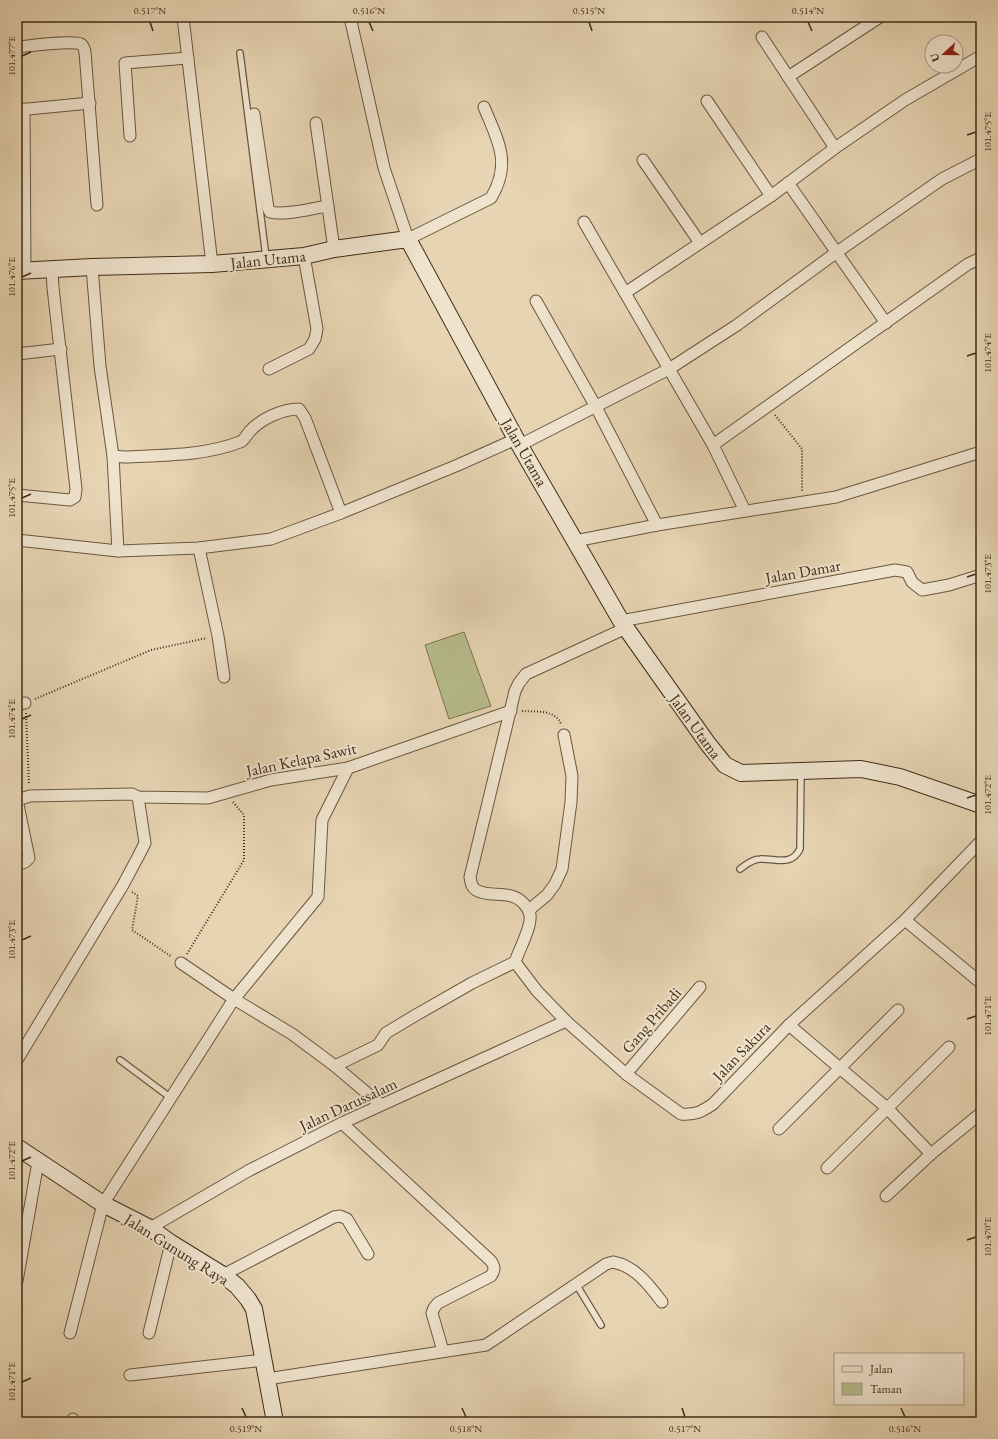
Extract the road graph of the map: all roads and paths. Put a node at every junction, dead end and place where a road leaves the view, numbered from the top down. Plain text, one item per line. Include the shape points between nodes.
1 (183, 17) edge
2 (350, 17) edge
3 (880, 17) edge
4 (762, 37) dead end
5 (17, 47) edge
6 (240, 53) dead end
7 (979, 57) dead end
8 (188, 58) junction
9 (788, 77) junction
10 (707, 101) dead end
11 (90, 103) junction
12 (484, 107) dead end
13 (21, 110) edge
14 (254, 114) dead end
15 (316, 122) dead end
16 (130, 136) dead end
17 (835, 148) junction
18 (981, 159) edge
19 (643, 160) dead end
20 (788, 183) junction
21 (771, 196) junction
22 (97, 205) dead end
23 (328, 206) junction
24 (584, 222) dead end
25 (408, 239) junction
26 (700, 243) junction
27 (334, 249) junction
28 (837, 252) junction
29 (304, 256) junction
30 (981, 258) edge
31 (266, 260) junction
32 (212, 264) junction
33 (92, 268) junction
34 (52, 270) junction
35 (21, 271) edge
36 (625, 293) junction
37 (536, 301) dead end
38 (886, 323) junction
39 (61, 349) junction
40 (17, 354) edge
41 (269, 369) dead end
42 (669, 369) junction
43 (768, 405) junction
44 (596, 407) junction
45 (518, 442) junction
46 (713, 445) junction
47 (981, 452) edge
48 (113, 456) junction
49 (17, 495) edge
50 (802, 502) junction
51 (745, 511) junction
52 (341, 513) junction
53 (657, 524) junction
54 (17, 540) edge
55 (575, 540) junction
56 (200, 548) junction
57 (118, 551) junction
58 (981, 575) edge
59 (624, 624) junction
60 (218, 636) junction
61 (224, 677) dead end
62 (21, 703) edge
63 (511, 711) junction
64 (564, 735) joint
65 (348, 768) junction
66 (801, 772) junction
67 (226, 793) junction
68 (30, 796) junction
69 (138, 797) junction
70 (17, 800) edge
71 (981, 805) edge
72 (981, 841) edge
73 (17, 865) edge
74 (740, 869) dead end
75 (123, 885) junction
76 (529, 910) junction
77 (905, 920) junction
78 (515, 962) junction
79 (181, 963) junction
80 (981, 983) edge
81 (700, 987) dead end
82 (234, 999) junction
83 (898, 1010) dead end
84 (566, 1021) junction
85 (790, 1025) junction
86 (949, 1047) dead end
87 (17, 1060) edge
88 (120, 1060) dead end
89 (335, 1066) junction
90 (840, 1069) junction
91 (626, 1074) junction
92 (171, 1098) junction
93 (381, 1105) junction
94 (887, 1108) junction
95 (981, 1113) edge
96 (342, 1123) junction
97 (779, 1129) dead end
98 (17, 1147) edge
99 (931, 1154) junction
100 (38, 1162) junction
101 (827, 1168) dead end
102 (886, 1196) dead end
103 (103, 1204) junction
104 (150, 1228) junction
105 (171, 1243) junction
106 (368, 1254) dead end
107 (223, 1275) junction
108 (17, 1281) edge
109 (576, 1284) junction
110 (662, 1302) dead end
111 (601, 1325) dead end
112 (70, 1333) dead end
113 (149, 1333) dead end
114 (443, 1351) junction
115 (264, 1360) junction
116 (130, 1375) dead end
117 (267, 1380) junction
118 (275, 1422) edge

1 - 8 street
2 - 25 street via 384,168
3 - 9 street
4 - 9 street
5 - 11 street via 67,43 83,46
6 - 31 lane
7 - 17 street via 905,100
8 - 16 street via 125,63
8 - 32 street
9 - 17 street
10 - 21 street
11 - 13 street
11 - 22 street
12 - 25 street via 501,149 502,168 498,186 491,198
13 - 35 street
14 - 23 street via 270,212 283,213
15 - 23 street
17 - 20 street
18 - 28 street via 942,179
19 - 26 street
20 - 21 street
20 - 28 street
21 - 26 street
23 - 27 street
24 - 36 street
25 - 27 street, Jalan Utama
25 - 45 street, Jalan Utama
26 - 36 street
27 - 29 street, Jalan Utama
28 - 38 street
28 - 42 street via 737,325
29 - 31 street, Jalan Utama
29 - 41 street via 317,329 315,339 309,349
30 - 38 street via 968,264
31 - 32 street, Jalan Utama
32 - 33 street, Jalan Utama
33 - 34 street, Jalan Utama
33 - 48 street via 100,366
34 - 35 street, Jalan Utama
34 - 39 street
36 - 42 street
37 - 44 street
38 - 43 street
39 - 40 street
39 - 49 street via 75,497 70,500
42 - 44 street
42 - 46 street
43 - 46 street
43 - 50 path via 802,449
44 - 45 street
44 - 53 street
45 - 52 street
45 - 55 street, Jalan Utama
46 - 51 street
47 - 50 street via 836,497
48 - 52 street via 203,452 242,442 263,420 289,409 299,409 305,418
48 - 57 street
50 - 51 street
51 - 53 street
52 - 56 street via 270,539
53 - 55 street
54 - 57 street
55 - 59 street, Jalan Utama
56 - 57 street
56 - 60 street
58 - 59 street, Jalan Damar via 950,585 922,590 912,582 907,572 896,570
59 - 63 street via 526,674 519,683
59 - 66 street, Jalan Utama via 725,765 741,773
60 - 61 street
60 - 62 path via 151,650
62 - 68 path
63 - 64 path via 548,713 555,716 560,721
63 - 65 street, Jalan Kelapa Sawit
63 - 76 street via 470,877 472,887 476,890 514,896
64 - 76 street via 572,776 562,869 547,895
65 - 67 street, Jalan Kelapa Sawit via 271,780
65 - 82 street via 322,820 318,897
66 - 71 street, Jalan Utama via 861,769 900,777
66 - 74 lane via 800,850 796,857 787,860 758,858
67 - 69 street, Jalan Kelapa Sawit via 208,798
67 - 79 path via 244,815 244,860
68 - 69 street, Jalan Kelapa Sawit via 132,794
68 - 70 street, Jalan Kelapa Sawit
69 - 75 street via 145,843
70 - 73 street via 29,858
72 - 77 street, Jalan Sakura
75 - 79 path via 138,896 132,930
75 - 87 street
76 - 78 street via 530,919
77 - 80 street
77 - 85 street, Jalan Sakura
78 - 84 street, Jalan Sakura via 537,992
78 - 89 street via 472,983 386,1033 378,1046
79 - 82 street
81 - 91 street, Gang Pribadi
82 - 89 street via 292,1034
82 - 92 street
83 - 90 street
84 - 91 street, Jalan Sakura
84 - 93 street, Jalan Darussalam
85 - 90 street
85 - 91 street, Jalan Sakura via 700,1113 681,1114
86 - 94 street
88 - 92 lane
89 - 93 street
90 - 94 street
90 - 97 street
92 - 103 street
93 - 96 street, Jalan Darussalam
94 - 99 street
94 - 101 street
95 - 99 street
96 - 104 street, Jalan Darussalam via 248,1171
96 - 114 street via 494,1265 491,1276 438,1303 434,1308 432,1313
98 - 100 street, Jalan Gunung Raya
99 - 102 street
100 - 103 street, Jalan Gunung Raya
100 - 108 street
103 - 104 street, Jalan Gunung Raya
103 - 112 street
104 - 105 street, Jalan Gunung Raya
105 - 107 street, Jalan Gunung Raya
105 - 113 street
106 - 107 street via 347,1219 340,1216
107 - 115 street, Jalan Gunung Raya via 248,1298 254,1309
109 - 110 street via 606,1264 616,1262 634,1271 646,1281
109 - 111 lane
109 - 114 street via 486,1345
114 - 117 street
115 - 116 street
115 - 117 street, Jalan Gunung Raya
117 - 118 street, Jalan Gunung Raya

